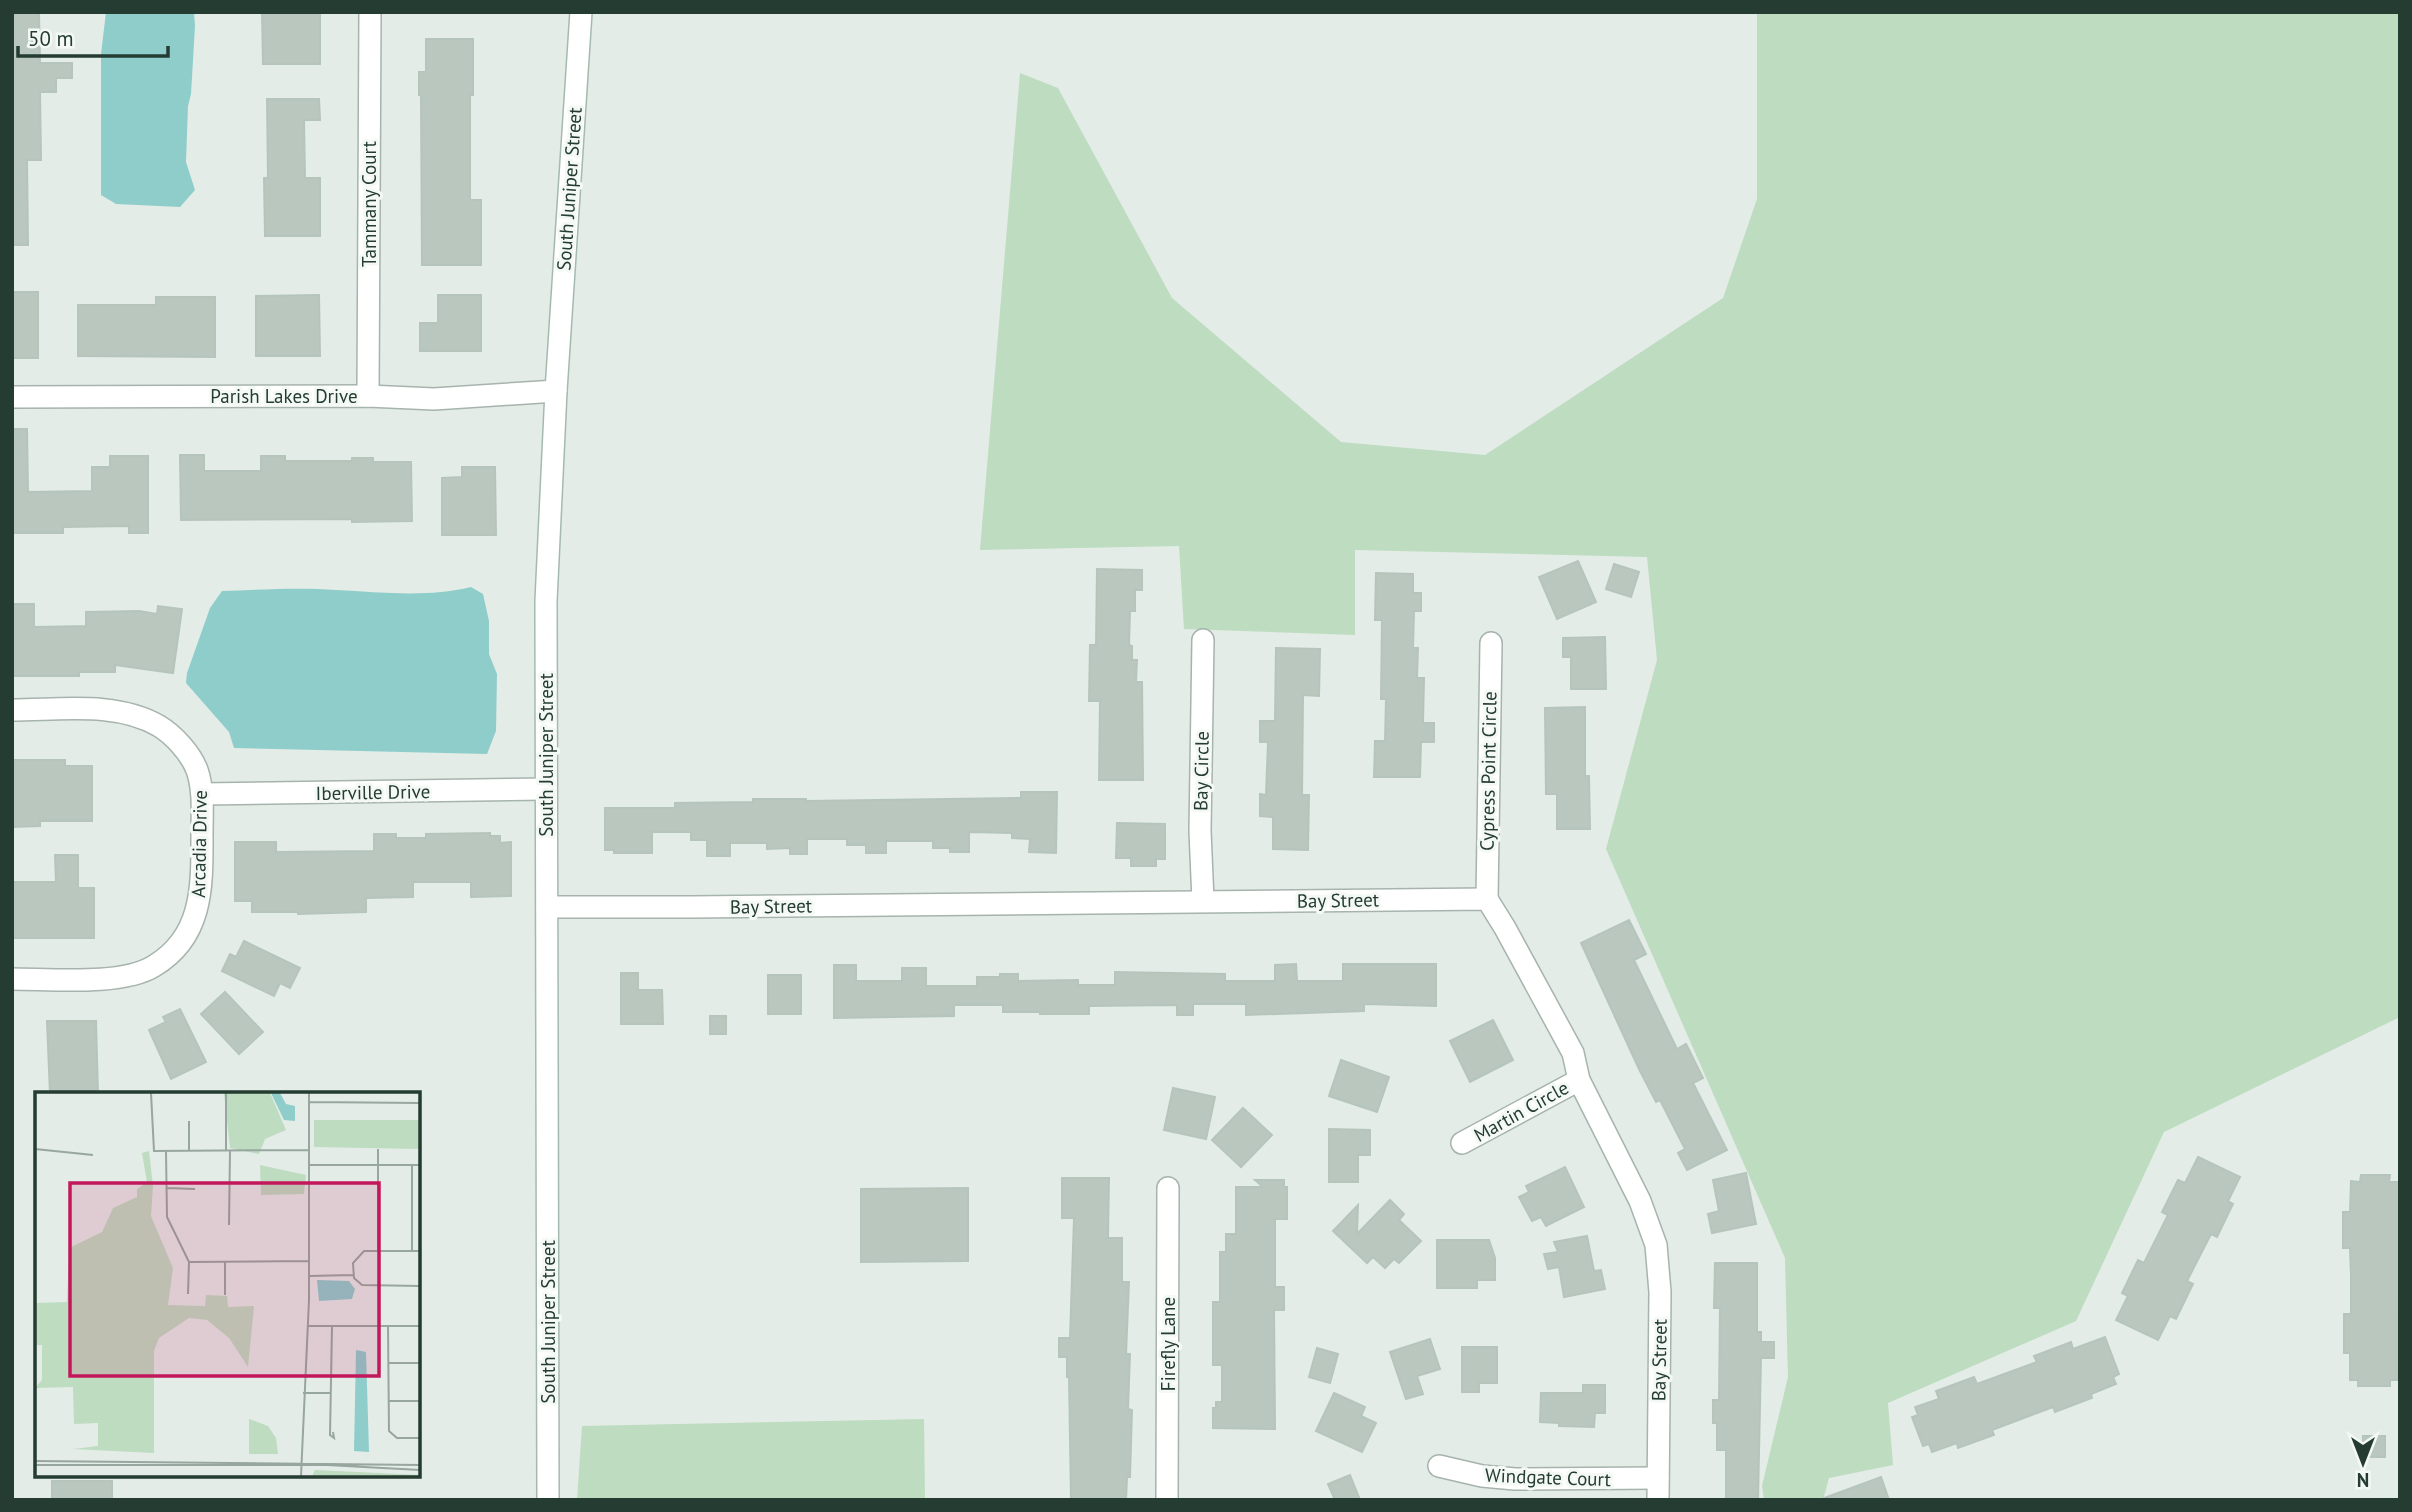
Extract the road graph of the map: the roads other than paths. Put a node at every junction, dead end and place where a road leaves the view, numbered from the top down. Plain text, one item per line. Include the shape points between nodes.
1 (370, 12) edge
2 (581, 12) edge
3 (556, 391) junction
4 (368, 396) junction
5 (12, 397) edge
6 (1203, 640) dead end
7 (1490, 643) dead end
8 (12, 710) edge
9 (545, 789) junction
10 (202, 794) junction
11 (1487, 899) junction
12 (1203, 901) junction
13 (547, 907) junction
14 (12, 979) edge
15 (1578, 1080) junction
16 (1462, 1143) dead end
17 (1168, 1188) dead end
18 (1439, 1466) dead end
19 (1658, 1478) junction
20 (548, 1500) edge
21 (1167, 1500) edge
22 (1658, 1500) edge

1 - 4 street, Tammany Court
2 - 3 street, South Juniper Street
3 - 4 street, Parish Lakes Drive via 435,398
3 - 9 street, South Juniper Street via 546,601
4 - 5 street, Parish Lakes Drive
6 - 12 street, Bay Circle
7 - 11 street, Cypress Point Circle
8 - 10 street, Arcadia Drive via 104,710 141,718 161,727 183,748 197,769
9 - 10 street, Iberville Drive
9 - 13 street, South Juniper Street
10 - 14 street, Arcadia Drive via 202,888 188,933 172,953 153,968 114,979
11 - 12 street, Bay Street
11 - 15 street, Bay Street via 1573,1054
12 - 13 street, Bay Street
13 - 20 street, South Juniper Street
15 - 16 street, Martin Circle
15 - 19 street, Bay Street via 1640,1201 1656,1245 1660,1293
17 - 21 street, Firefly Lane
18 - 19 street, Windgate Court via 1515,1479
19 - 22 street, Bay Street

